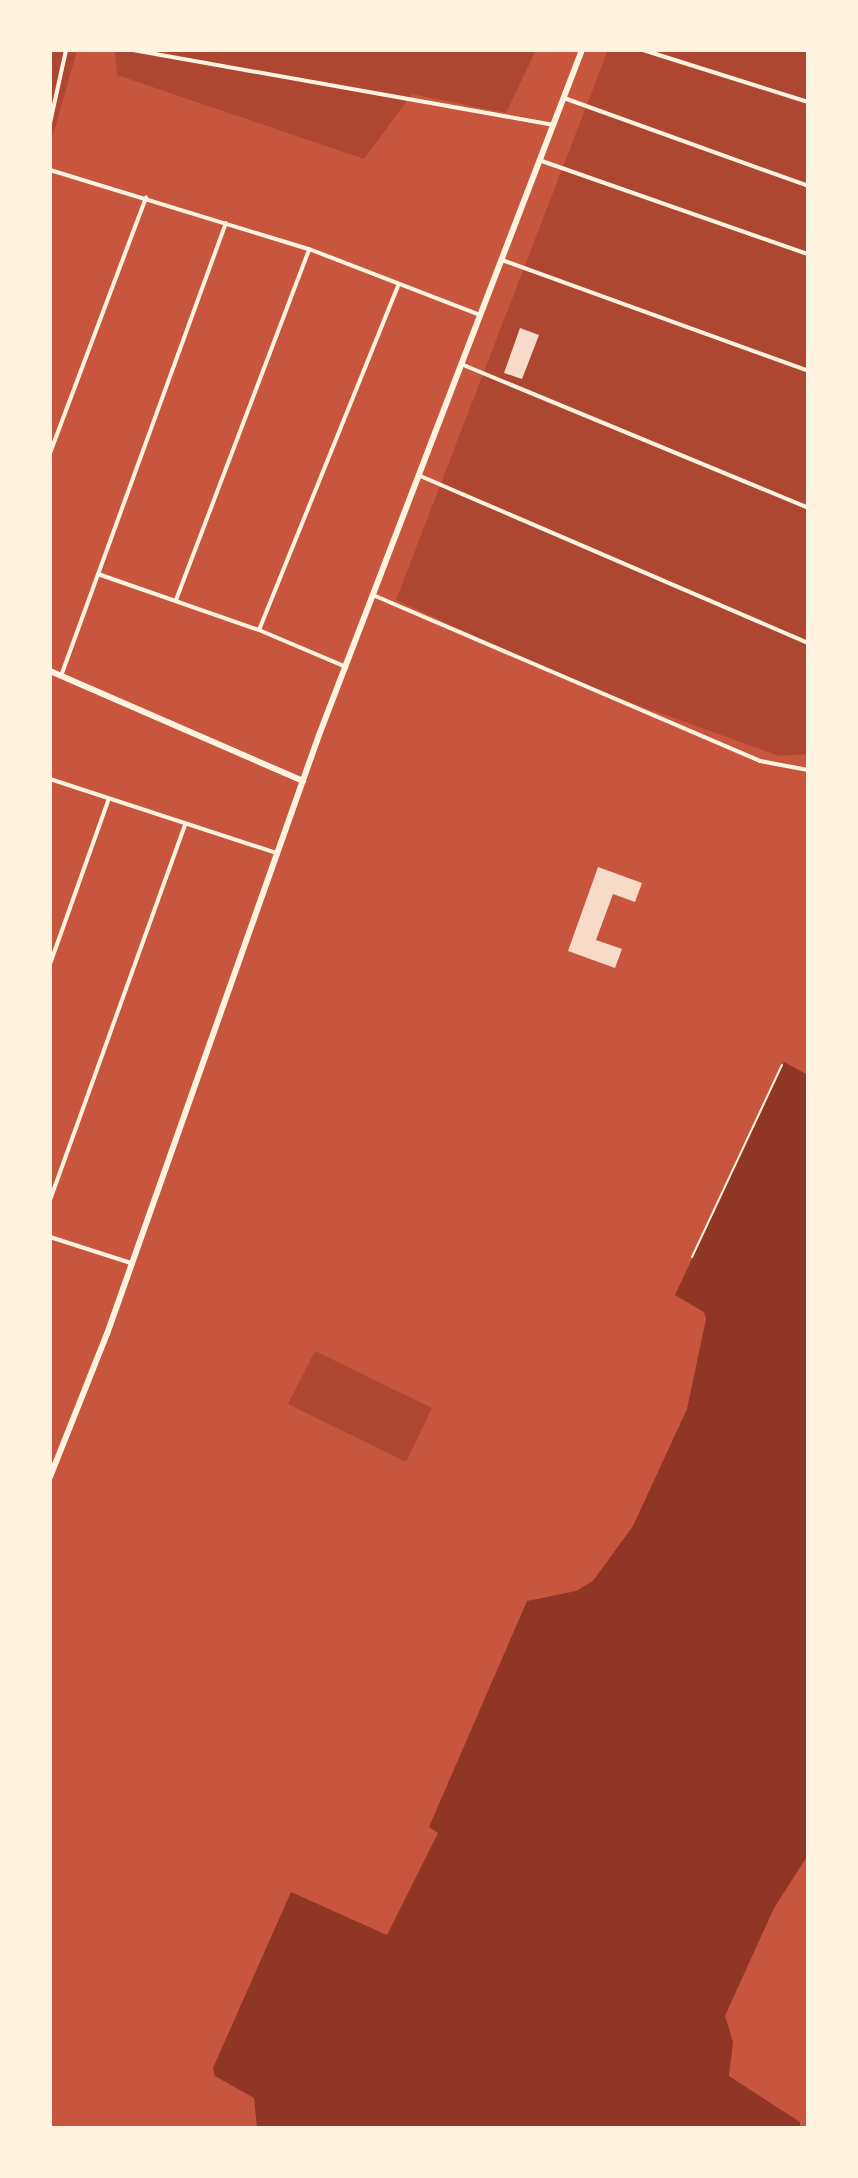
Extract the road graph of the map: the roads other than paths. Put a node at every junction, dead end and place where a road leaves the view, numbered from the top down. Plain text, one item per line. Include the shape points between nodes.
1 (66, 50) edge
2 (133, 50) edge
3 (582, 50) edge
4 (643, 50) edge
5 (564, 98) junction
6 (808, 102) edge
7 (50, 123) edge
8 (553, 125) junction
9 (539, 160) junction
10 (50, 170) edge
11 (808, 186) edge
12 (147, 196) junction
13 (226, 223) junction
14 (309, 249) junction
15 (808, 254) edge
16 (501, 259) junction
17 (398, 286) junction
18 (482, 316) junction
19 (461, 364) junction
20 (808, 371) edge
21 (50, 453) edge
22 (418, 475) junction
23 (808, 508) edge
24 (98, 574) junction
25 (373, 595) junction
26 (176, 600) junction
27 (259, 630) junction
28 (808, 643) edge
29 (346, 667) junction
30 (50, 671) edge
31 (61, 676) junction
32 (808, 770) edge
33 (50, 779) edge
34 (303, 781) junction
35 (108, 801) junction
36 (185, 826) junction
37 (276, 853) junction
38 (50, 964) edge
39 (50, 1200) edge
40 (50, 1237) edge
41 (131, 1263) junction
42 (50, 1477) edge

1 - 7 street
2 - 8 street
3 - 5 main road
4 - 6 street
5 - 8 main road
5 - 11 street
8 - 9 main road
9 - 15 street
9 - 16 main road
10 - 12 street
12 - 13 street
12 - 21 street
13 - 14 street
13 - 24 street
14 - 17 street
14 - 26 street
16 - 18 main road
16 - 20 street
17 - 18 street
17 - 27 street
18 - 19 main road
19 - 22 main road
19 - 23 street
22 - 25 main road
22 - 28 street
24 - 26 street
24 - 31 street
25 - 29 main road
25 - 32 street via 760,761
26 - 27 street
27 - 29 street
29 - 34 main road
30 - 31 main road
31 - 34 main road
33 - 35 street
34 - 37 main road
35 - 36 street
35 - 38 street
36 - 37 street
36 - 39 street
37 - 41 main road
40 - 41 street
41 - 42 main road

